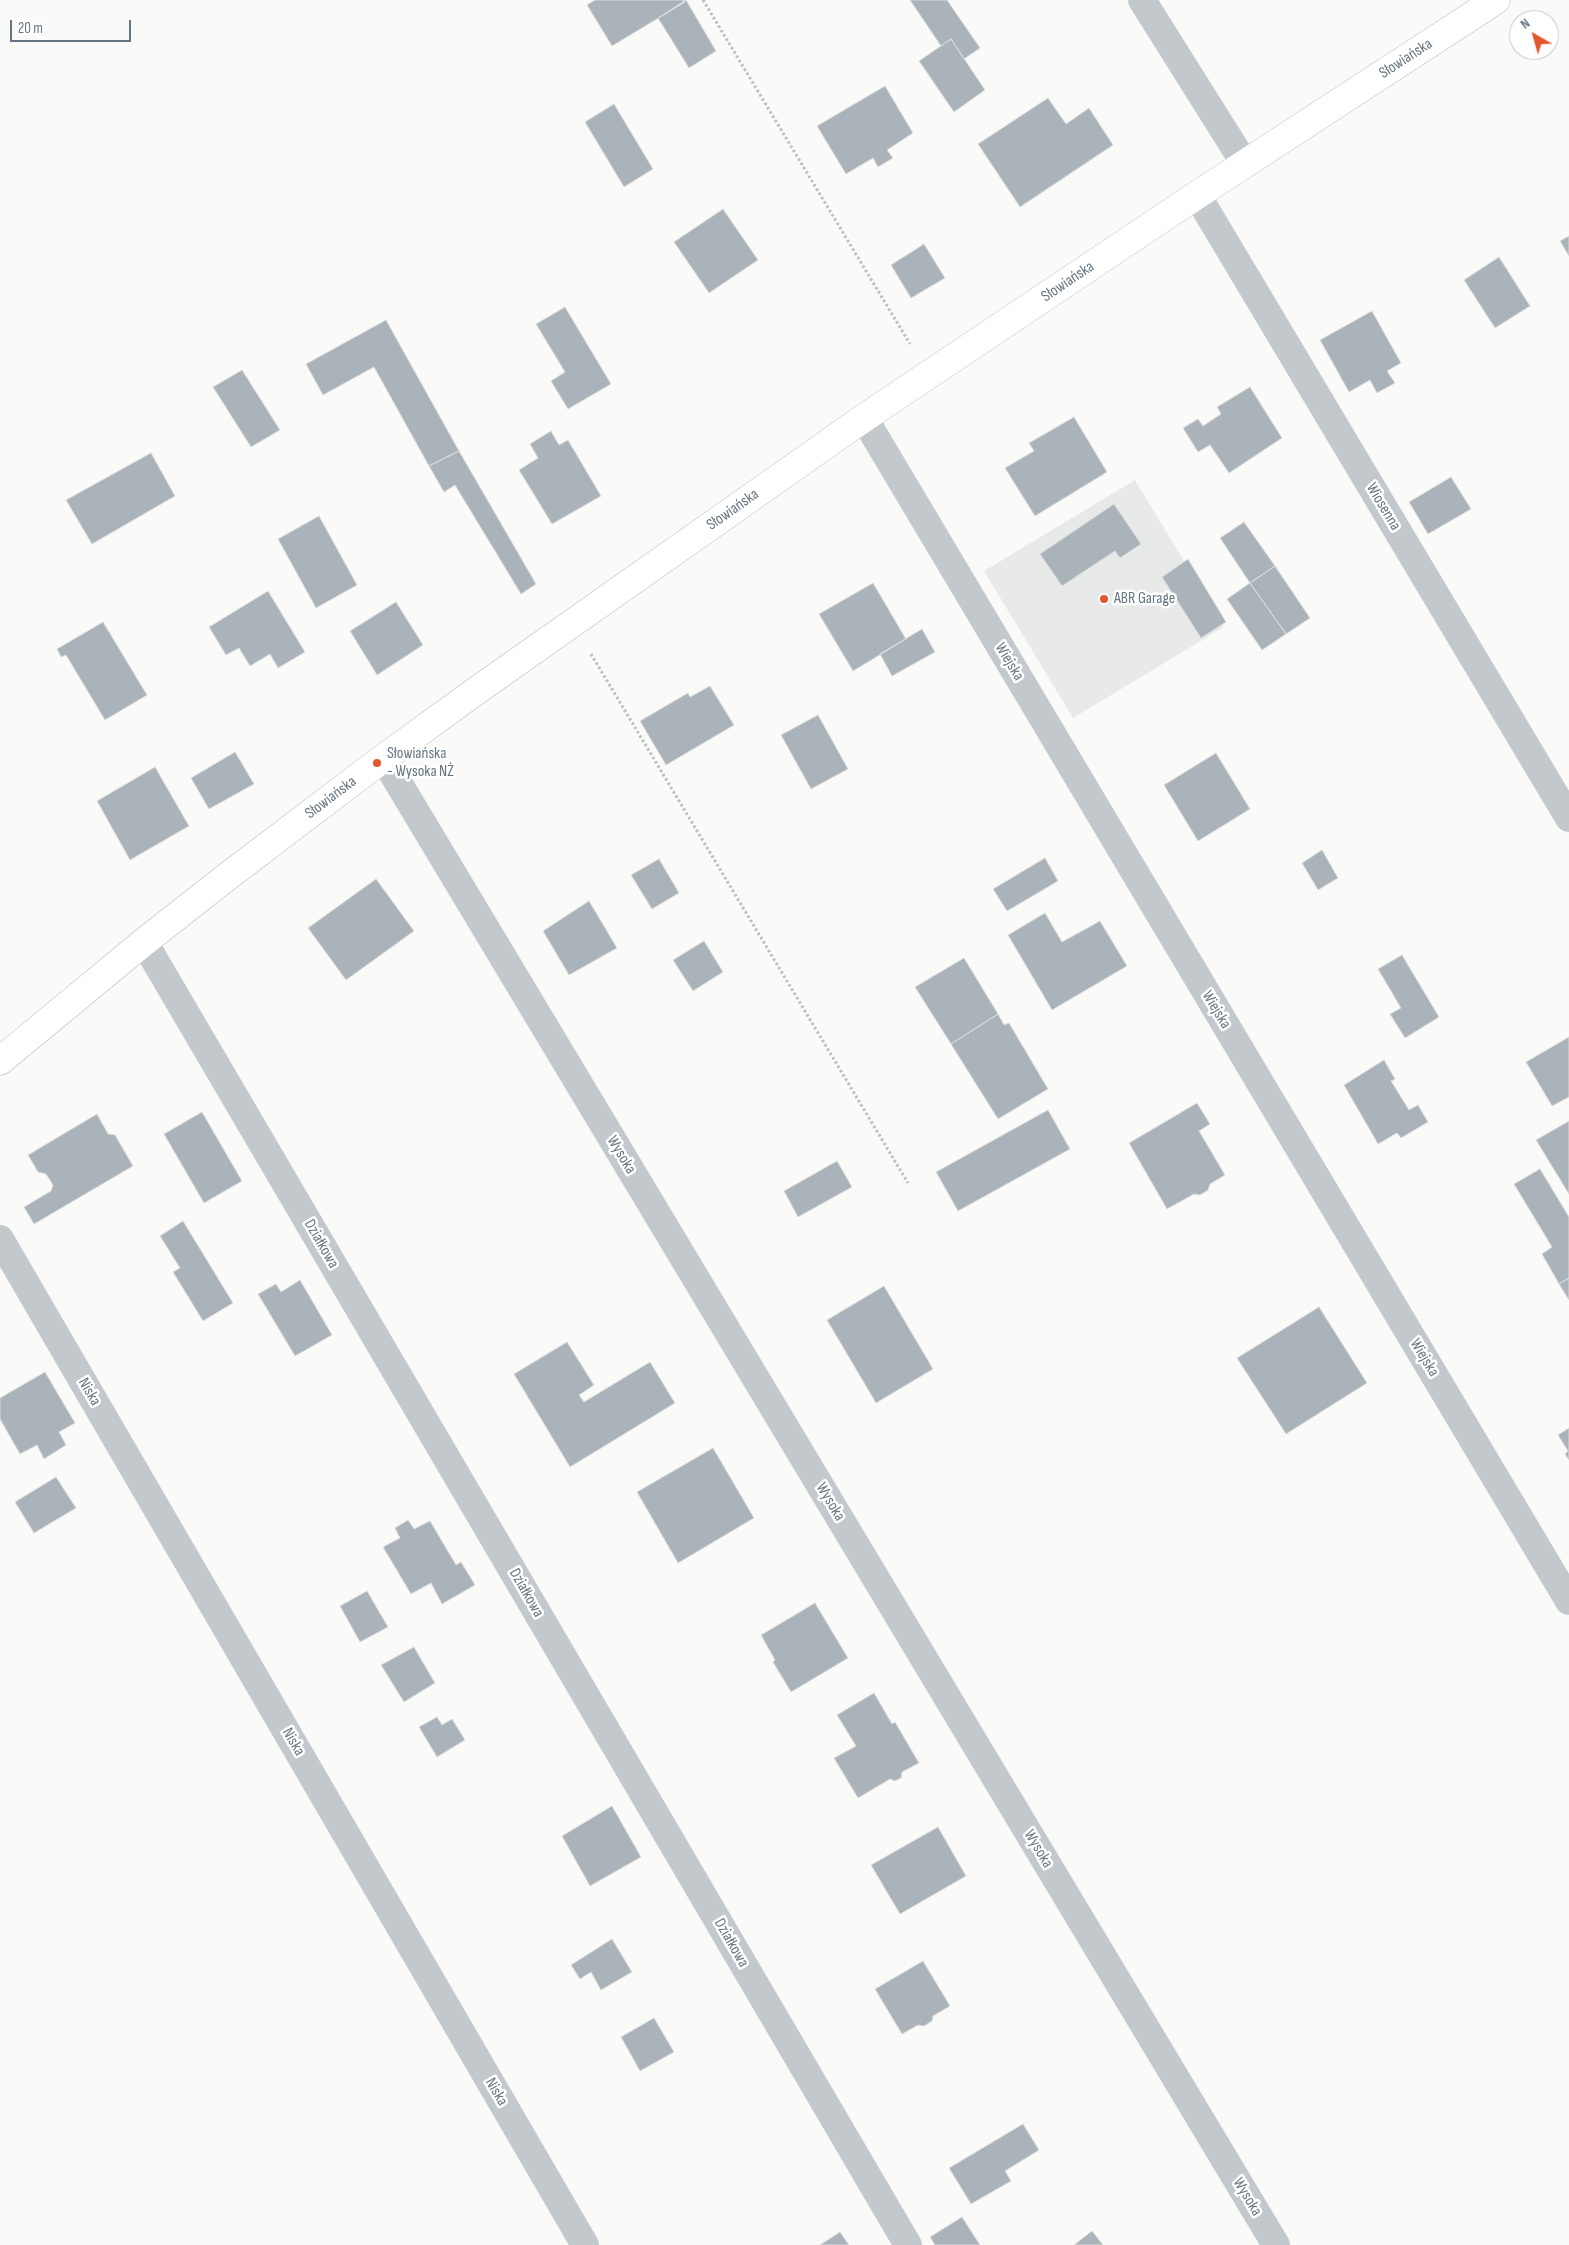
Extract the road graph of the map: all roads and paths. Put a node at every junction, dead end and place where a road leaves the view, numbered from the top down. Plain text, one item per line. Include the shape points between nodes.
1 (703, 0) edge
2 (1142, 0) edge
3 (1496, 0) edge
4 (1246, 164) junction
5 (1197, 196) junction
6 (929, 374) junction
7 (864, 418) junction
8 (573, 623) junction
9 (384, 759) junction
10 (1569, 818) edge
11 (144, 942) junction
12 (0, 1061) edge
13 (908, 1183) dead end
14 (0, 1238) edge
15 (1569, 1601) edge
16 (586, 2245) edge
17 (908, 2245) edge
18 (1276, 2245) edge

1 - 6 path
2 - 4 street
3 - 4 street, Słowiańska
4 - 5 street, Słowiańska
5 - 6 street, Słowiańska
5 - 10 street, Wiosenna
6 - 7 street, Słowiańska
7 - 8 street, Słowiańska
7 - 15 street, Wiejska
8 - 9 street, Słowiańska
8 - 13 path
9 - 11 street, Słowiańska
9 - 18 street, Wysoka
11 - 12 street, Słowiańska
11 - 17 street, Działkowa
14 - 16 street, Niska

